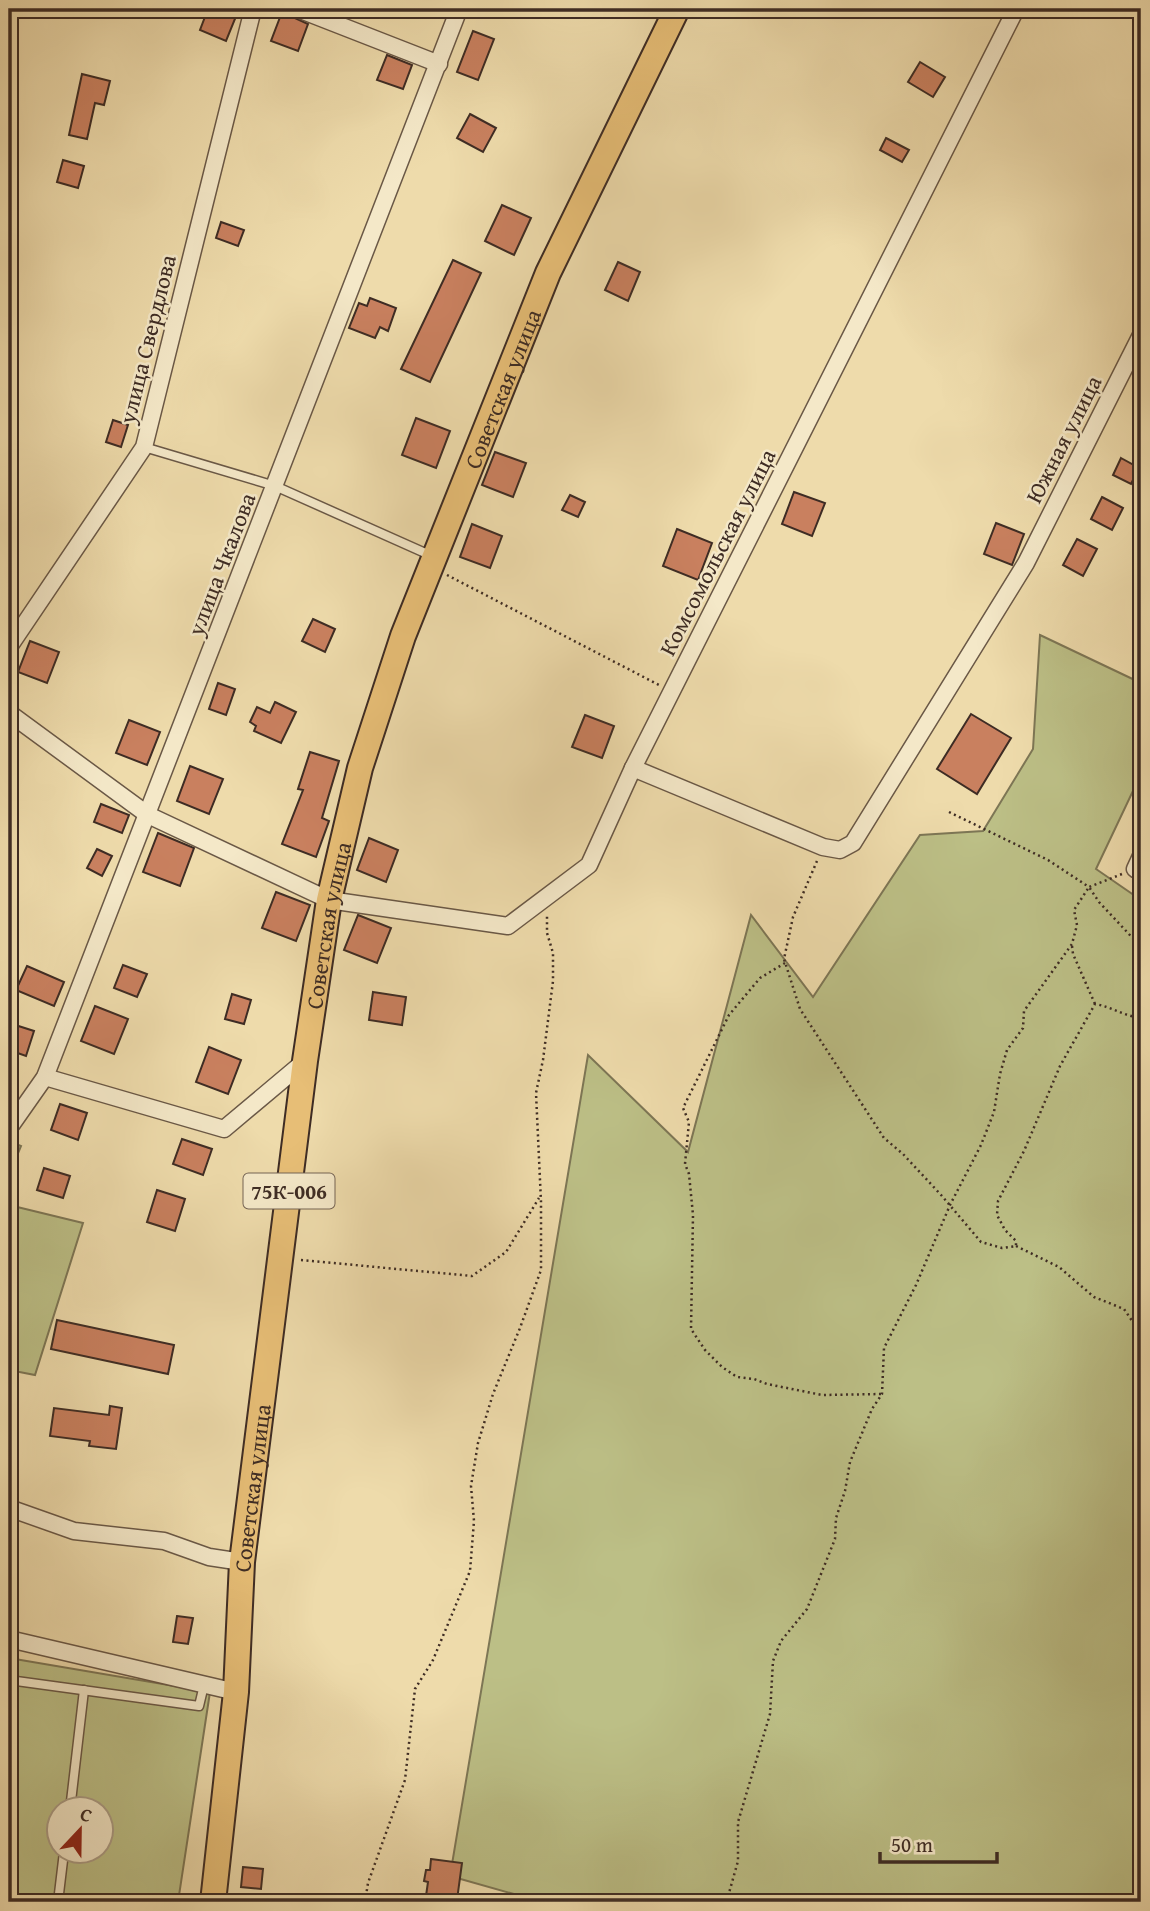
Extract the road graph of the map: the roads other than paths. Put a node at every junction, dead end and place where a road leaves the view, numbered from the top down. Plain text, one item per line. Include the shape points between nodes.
1 (253, 9) edge
2 (298, 9) edge
3 (460, 9) edge
4 (677, 9) edge
5 (1016, 9) edge
6 (439, 64) junction
7 (1141, 335) edge
8 (144, 447) junction
9 (275, 486) junction
10 (439, 565) junction
11 (9, 647) edge
12 (9, 713) edge
13 (633, 768) junction
14 (148, 815) junction
15 (329, 900) junction
16 (305, 1061) junction
17 (46, 1077) junction
18 (9, 1126) edge
19 (9, 1508) edge
20 (242, 1562) junction
21 (9, 1639) edge
22 (9, 1680) edge
23 (204, 1685) junction
24 (84, 1690) junction
25 (236, 1692) junction
26 (72, 1796) edge
27 (62, 1866) edge
28 (58, 1902) edge
29 (214, 1902) edge

1 - 8 street, улица Свердлова
2 - 6 street
3 - 6 street, улица Чкалова
4 - 10 main road, Советская улица / 75К-006 via 548,273 457,500
5 - 13 street, Комсомольская улица
6 - 9 street, улица Чкалова
7 - 13 street, Южная улица via 1026,563 853,843 840,849 823,847
8 - 9 lane
8 - 11 street, улица Свердлова
9 - 10 lane
9 - 14 street, улица Чкалова
10 - 15 main road, Советская улица / 75К-006 via 403,636 360,768
12 - 14 street, Комсомольская улица
13 - 15 street, Комсомольская улица via 589,865 508,926
14 - 15 street, Комсомольская улица
14 - 17 street, улица Чкалова
15 - 16 main road, Советская улица / 75К-006
16 - 17 street via 224,1129
16 - 20 main road, Советская улица / 75К-006
17 - 18 street, улица Чкалова
19 - 20 street via 74,1531 164,1541 209,1557
20 - 25 main road, Советская улица / 75К-006
21 - 23 street
22 - 24 lane
23 - 24 lane via 200,1706
23 - 25 street
24 - 26 lane
25 - 29 main road, Советская улица / 75К-006
27 - 28 lane

